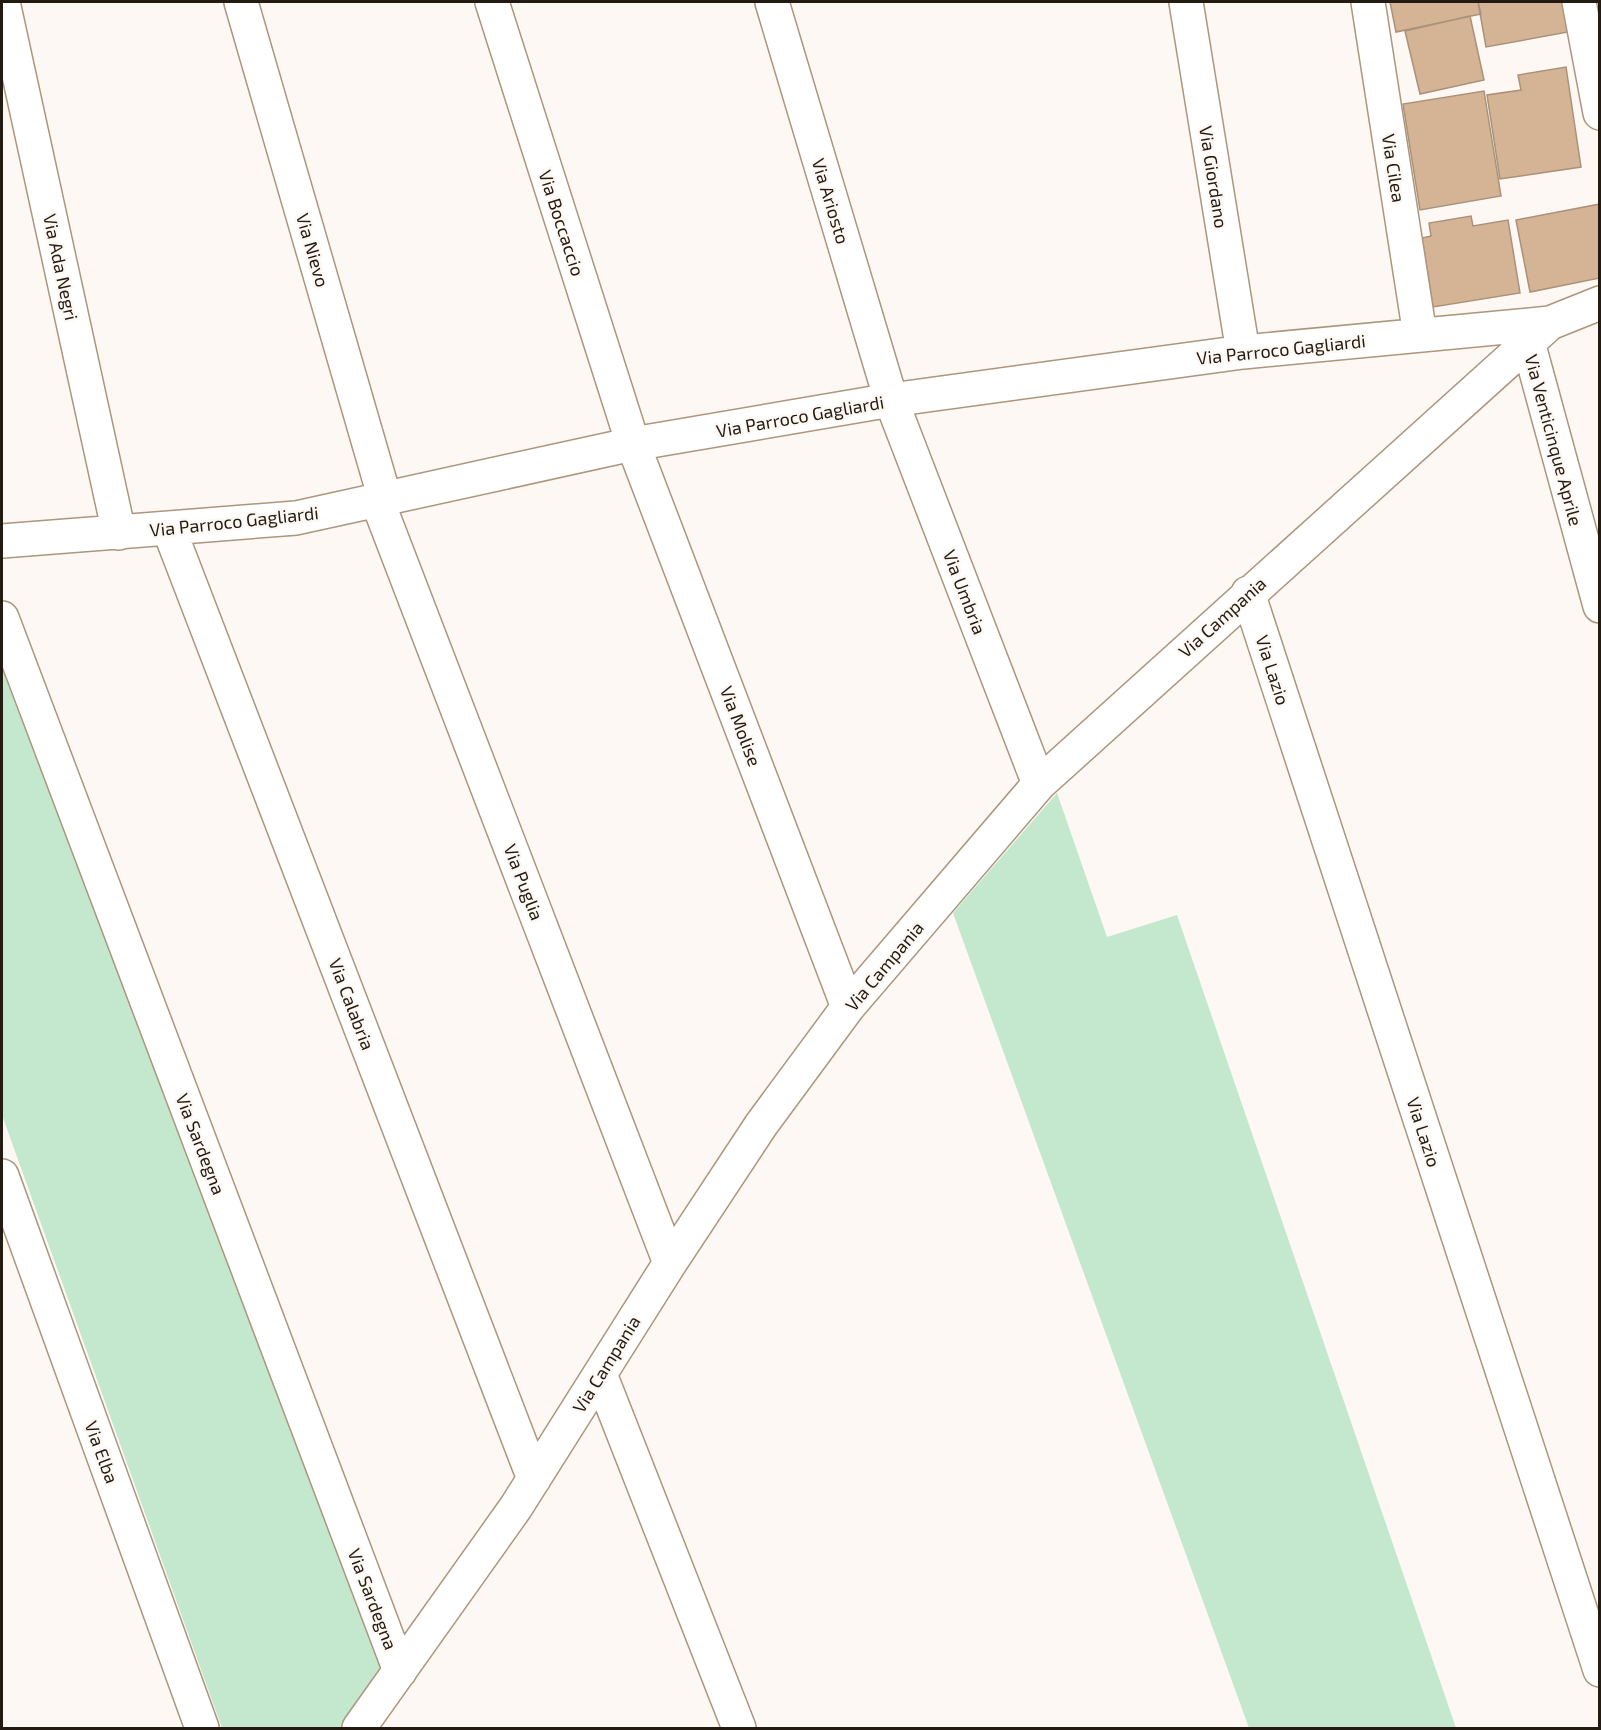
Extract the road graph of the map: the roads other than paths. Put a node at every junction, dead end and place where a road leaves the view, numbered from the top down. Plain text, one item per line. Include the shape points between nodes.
1 (3, 2) edge
2 (241, 2) edge
3 (492, 2) edge
4 (772, 2) edge
5 (1186, 2) edge
6 (1368, 2) edge
7 (1579, 2) edge
8 (1599, 113) edge
9 (1599, 303) edge
10 (1539, 333) junction
11 (1420, 334) junction
12 (1243, 352) junction
13 (891, 400) junction
14 (633, 444) junction
15 (381, 500) junction
16 (169, 529) junction
17 (119, 533) junction
18 (2, 541) edge
19 (1248, 593) junction
20 (1599, 606) edge
21 (2, 618) edge
22 (1040, 784) junction
23 (848, 1007) junction
24 (2, 1176) edge
25 (670, 1263) junction
26 (600, 1374) junction
27 (534, 1479) junction
28 (1599, 1670) edge
29 (400, 1671) junction
30 (202, 1728) edge
31 (359, 1728) edge
32 (739, 1728) edge

1 - 17 street, Via Ada Negri
2 - 15 street, Via Nievo
3 - 14 street, Via Boccaccio
4 - 13 street, Via Ariosto
5 - 12 street, Via Giordano
6 - 11 street, Via Cilea
7 - 8 street
9 - 10 street, Via Parroco Gagliardi
10 - 11 street, Via Parroco Gagliardi
10 - 19 street, Via Campania
10 - 20 street, Via Venticinque Aprile
11 - 12 street, Via Parroco Gagliardi
12 - 13 street, Via Parroco Gagliardi
13 - 14 street, Via Parroco Gagliardi
13 - 22 street, Via Umbria
14 - 15 street, Via Parroco Gagliardi
14 - 23 street, Via Molise
15 - 16 street, Via Parroco Gagliardi via 296,518
15 - 25 street, Via Puglia
16 - 17 street, Via Parroco Gagliardi
16 - 27 street, Via Calabria
17 - 18 street, Via Parroco Gagliardi
19 - 22 street, Via Campania
19 - 28 street, Via Lazio
21 - 29 street, Via Sardegna
22 - 23 street, Via Campania
23 - 25 street, Via Campania via 761,1125
24 - 30 street, Via Elba
25 - 26 street, Via Campania
26 - 27 street, Via Campania
26 - 32 street
27 - 29 street, Via Campania
29 - 31 street, Via Campania

